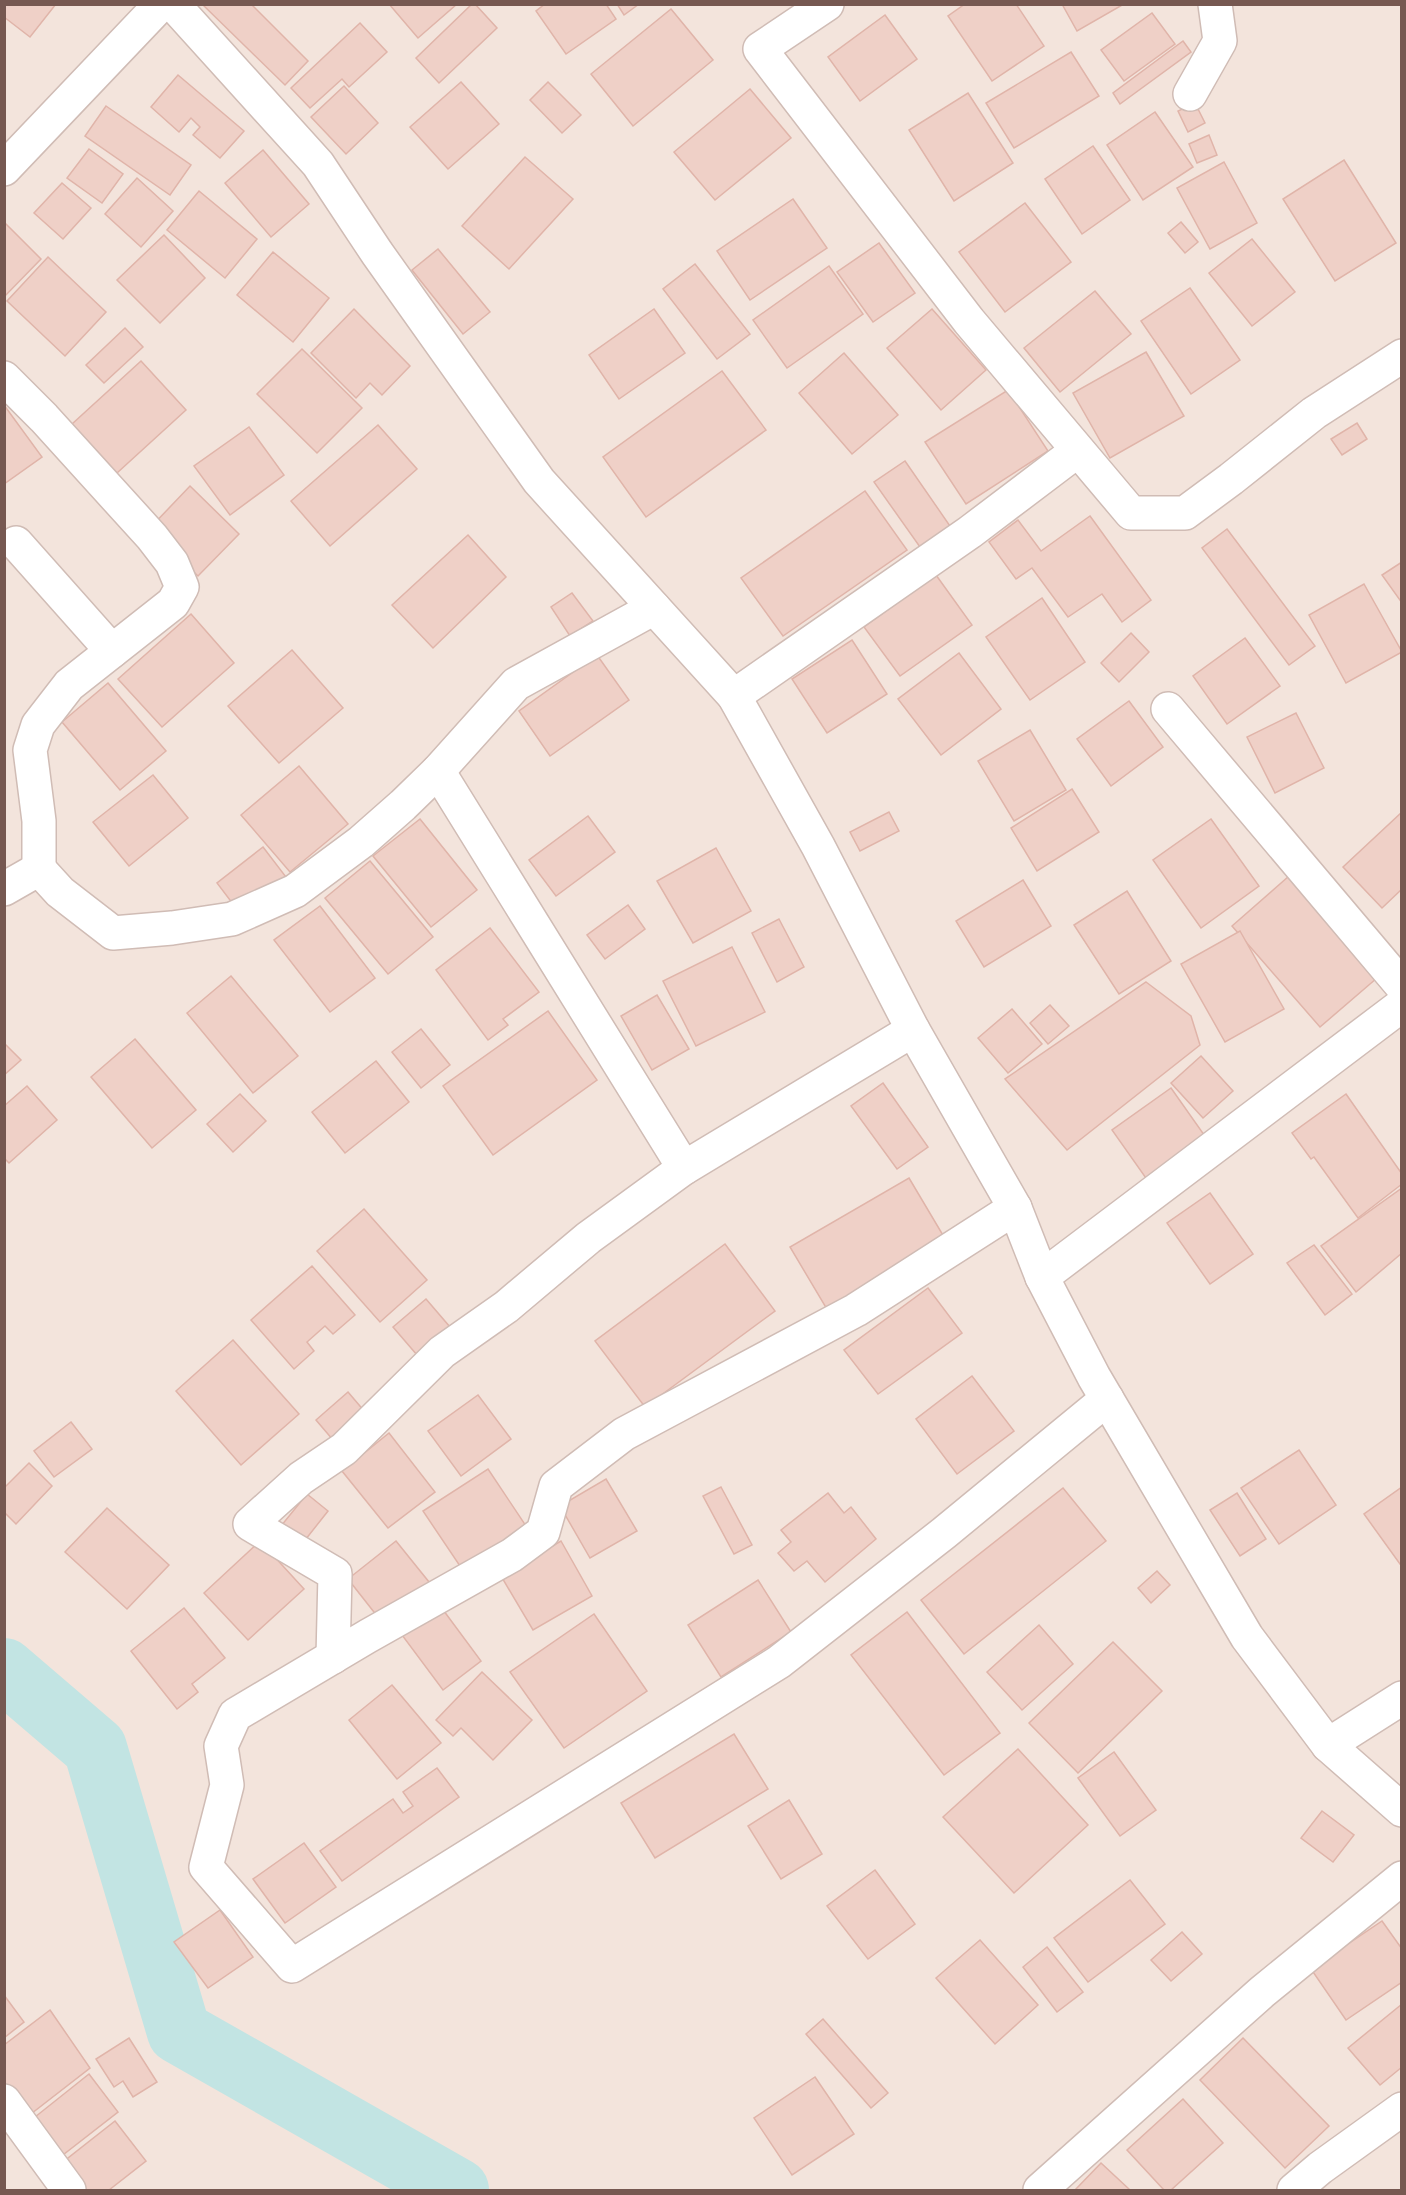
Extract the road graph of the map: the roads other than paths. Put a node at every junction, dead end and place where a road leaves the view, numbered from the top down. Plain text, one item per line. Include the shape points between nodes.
1 (161, 4) edge
2 (173, 4) edge
3 (827, 4) edge
4 (1215, 4) edge
5 (1190, 94) dead end
6 (4, 169) edge
7 (1401, 356) edge
8 (4, 378) edge
9 (1077, 451) junction
10 (16, 543) dead end
11 (654, 608) junction
12 (112, 651) junction
13 (734, 696) junction
14 (1168, 709) dead end
15 (438, 771) junction
16 (39, 869) junction
17 (4, 889) edge
18 (1401, 1001) edge
19 (913, 1030) junction
20 (684, 1168) junction
21 (1015, 1208) junction
22 (1042, 1277) junction
23 (1107, 1399) junction
24 (333, 1657) junction
25 (1401, 1698) edge
26 (1328, 1745) junction
27 (1401, 1810) edge
28 (1401, 1878) edge
29 (4, 2101) edge
30 (1401, 2109) edge
31 (69, 2190) edge
32 (1040, 2190) edge
33 (1294, 2190) edge

1 - 6 street
2 - 11 street via 318,164 539,481
3 - 9 street via 760,49 969,321
4 - 5 street via 1220,41
7 - 9 street via 1314,413 1185,513 1131,513
8 - 12 street via 152,537 172,563 182,587 173,603
9 - 13 street via 970,532
10 - 12 street
11 - 13 street
11 - 15 street via 516,684
12 - 16 street via 69,685 38,725 30,750 39,820
13 - 19 street via 818,846
14 - 18 street
15 - 16 street via 361,842 295,891 232,919 113,933 60,892
15 - 20 street
16 - 17 street
18 - 22 street
19 - 20 street
19 - 21 street
20 - 24 street via 442,1352 344,1449 301,1478 250,1524 335,1574
21 - 22 street
21 - 24 street via 856,1310 624,1434 556,1486 543,1532 512,1555
22 - 23 street
23 - 24 street via 779,1662 292,1966 207,1868 227,1785 220,1746 235,1715
23 - 26 street via 1247,1637
25 - 26 street
26 - 27 street
28 - 32 street via 1262,1992
29 - 31 street
30 - 33 street

